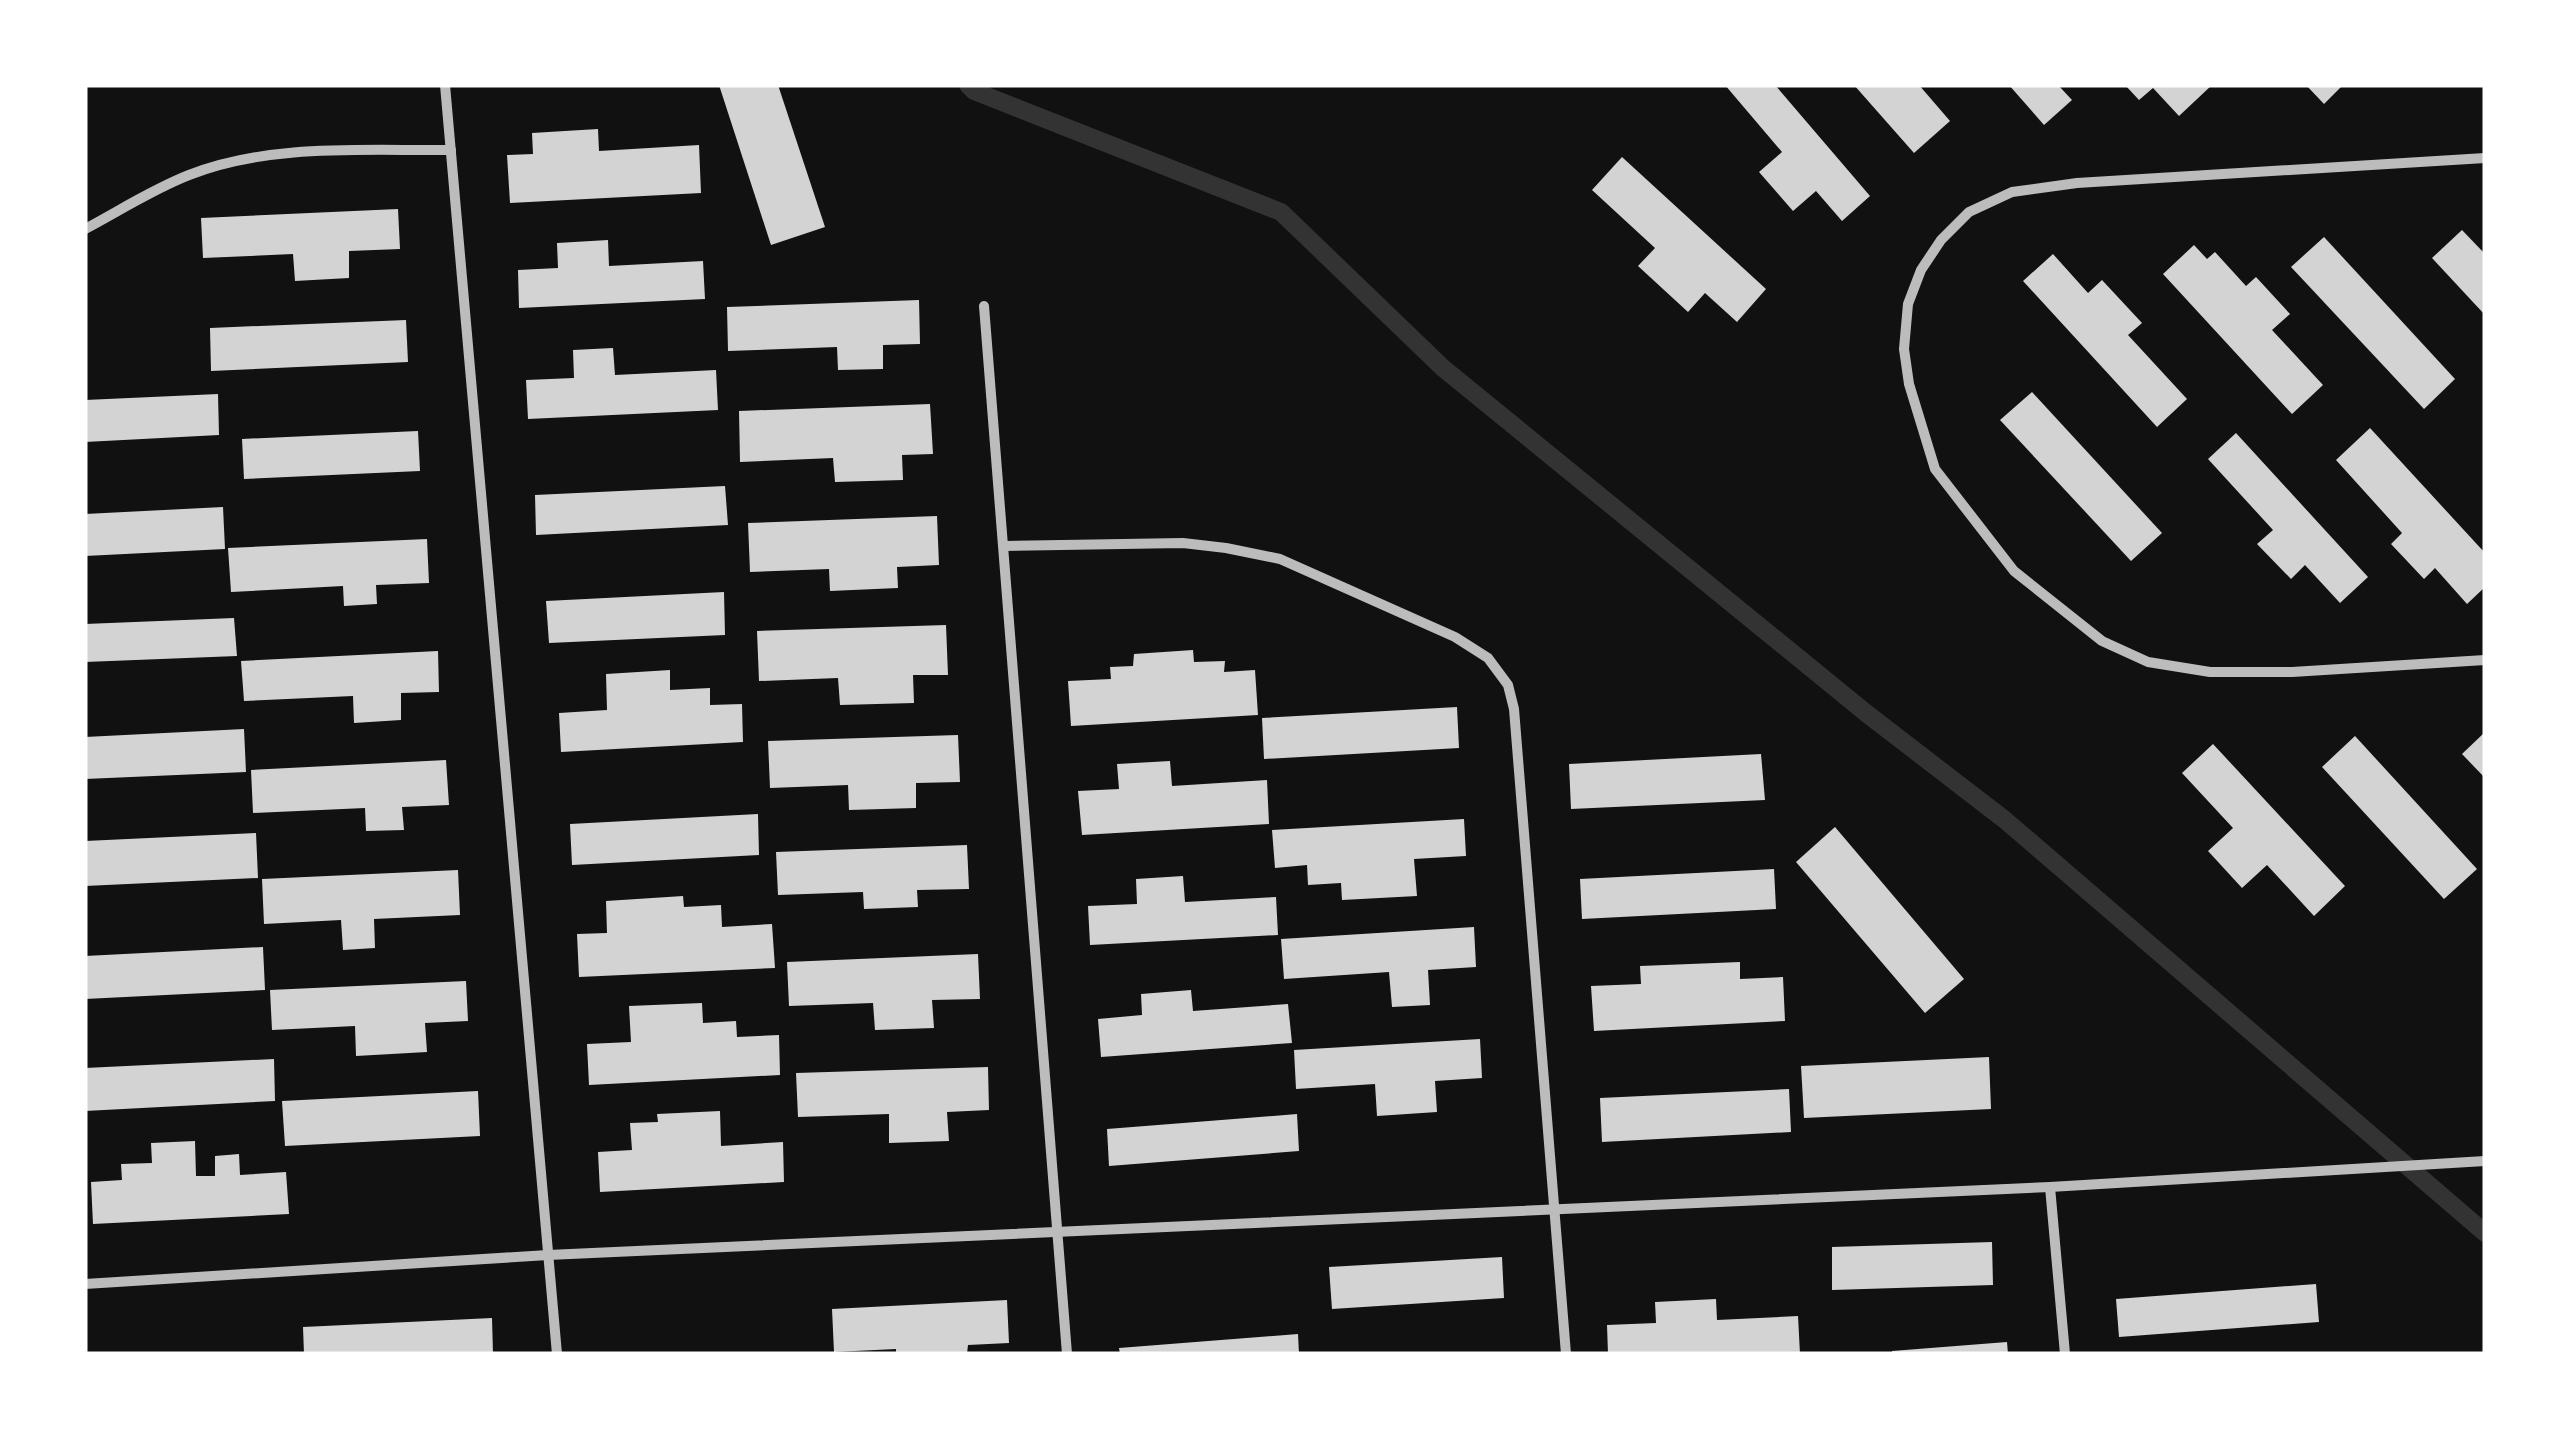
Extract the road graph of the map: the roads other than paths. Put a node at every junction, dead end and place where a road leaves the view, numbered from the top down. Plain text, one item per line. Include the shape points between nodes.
1 (445, 85) edge
2 (451, 150) junction
3 (2485, 158) edge
4 (85, 229) edge
5 (984, 306) dead end
6 (1005, 546) junction
7 (2485, 660) edge
8 (2485, 1161) edge
9 (2050, 1187) junction
10 (1554, 1210) junction
11 (1056, 1233) junction
12 (548, 1255) junction
13 (85, 1284) edge
14 (558, 1354) edge
15 (1067, 1354) edge
16 (1566, 1354) edge
17 (2065, 1354) edge

1 - 2 street
2 - 4 street via 286,153 238,161 188,176
2 - 12 street
3 - 7 street via 2012,192 1969,212 1940,240 1908,304 1904,350 1934,469 2014,572 2102,641 2148,662 2210,672
5 - 6 street
6 - 10 street via 1183,543 1280,559 1488,658 1508,685 1514,709
6 - 11 street
8 - 9 street
9 - 10 street
9 - 17 street
10 - 11 street
10 - 16 street
11 - 12 street
11 - 15 street
12 - 13 street
12 - 14 street

